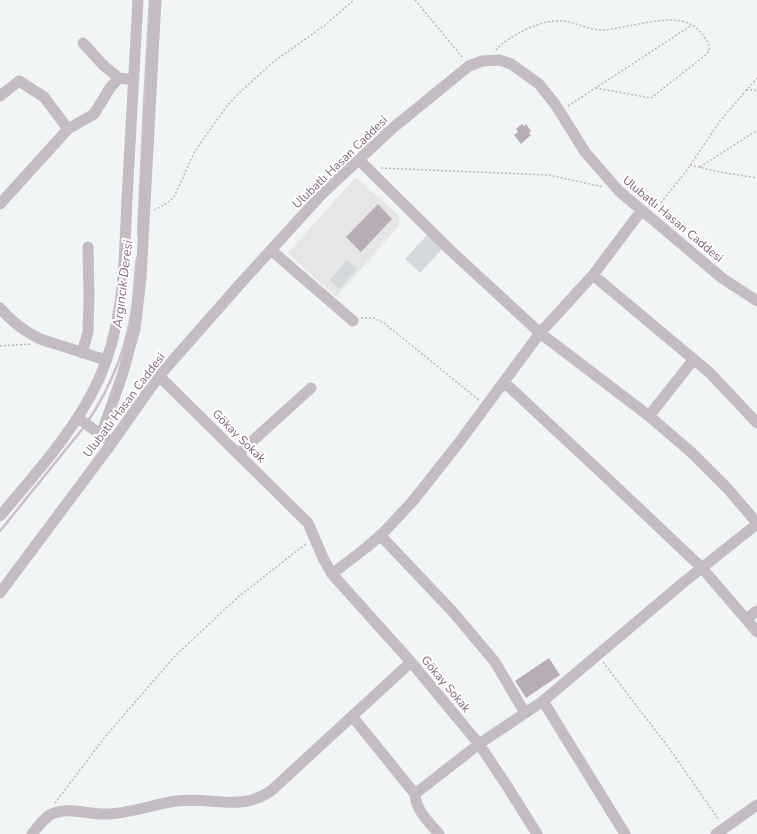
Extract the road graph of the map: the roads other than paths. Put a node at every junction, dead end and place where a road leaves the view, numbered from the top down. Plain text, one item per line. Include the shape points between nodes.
1 (138, 0) edge
2 (156, 0) edge
3 (83, 43) dead end
4 (119, 78) junction
5 (133, 80) junction
6 (0, 96) edge
7 (68, 129) junction
8 (363, 164) junction
9 (0, 204) edge
10 (645, 214) junction
11 (88, 247) dead end
12 (271, 250) junction
13 (592, 275) junction
14 (757, 301) edge
15 (0, 308) edge
16 (353, 322) road end
17 (540, 332) junction
18 (82, 353) junction
19 (694, 359) junction
20 (106, 360) junction
21 (159, 376) junction
22 (504, 382) junction
23 (311, 388) dead end
24 (649, 416) junction
25 (78, 418) junction
26 (757, 423) edge
27 (102, 435) junction
28 (112, 443) junction
29 (238, 454) junction
30 (0, 516) edge
31 (757, 523) edge
32 (380, 535) junction
33 (702, 568) junction
34 (332, 574) junction
35 (0, 593) edge
36 (757, 610) edge
37 (746, 619) junction
38 (757, 632) edge
39 (411, 662) junction
40 (543, 702) junction
41 (525, 713) junction
42 (352, 716) junction
43 (479, 744) junction
44 (415, 794) junction
45 (757, 805) edge
46 (720, 831) edge
47 (32, 834) edge
48 (439, 834) edge
49 (537, 834) edge
50 (625, 834) edge

1 - 5 street
2 - 27 street via 142,278 135,329
3 - 4 street
4 - 5 street
4 - 7 street via 94,114
5 - 20 street via 123,283 118,318
6 - 7 street via 19,81 44,97
7 - 9 street
8 - 10 street, Ulubatlı Hasan Caddesi via 394,127 469,66 489,59 500,60 512,64 539,84 560,111 594,164 618,191
8 - 12 street, Ulubatlı Hasan Caddesi via 322,194
8 - 17 street via 450,250
10 - 13 street
10 - 14 street, Ulubatlı Hasan Caddesi via 722,278
11 - 18 street via 88,332
12 - 16 street
12 - 21 street, Ulubatlı Hasan Caddesi
13 - 17 street
13 - 19 street
15 - 18 street via 22,329 40,339
17 - 22 street
17 - 24 street
18 - 20 street
19 - 24 street
19 - 26 street
20 - 25 street via 99,380
21 - 28 street, Ulubatlı Hasan Caddesi
21 - 29 street, Gökay Sokak
22 - 32 street via 412,502
22 - 33 street
23 - 29 street
24 - 31 street via 712,472
25 - 27 street
25 - 30 street via 54,452
27 - 28 street
28 - 35 street, Ulubatlı Hasan Caddesi
29 - 34 street, Gökay Sokak via 308,523
31 - 33 street
32 - 34 street
32 - 41 street via 453,612 495,662
33 - 37 street
33 - 40 street
34 - 39 street, Gökay Sokak
36 - 37 street
37 - 38 street
39 - 42 street
39 - 43 street, Gökay Sokak
40 - 41 street
40 - 50 street
41 - 43 street
42 - 44 street
42 - 47 street via 272,790 253,800 239,803 179,800 119,813 96,814 64,810 50,815
43 - 44 street
43 - 49 street, Gökay Sokak
44 - 48 street via 420,810
45 - 46 street

